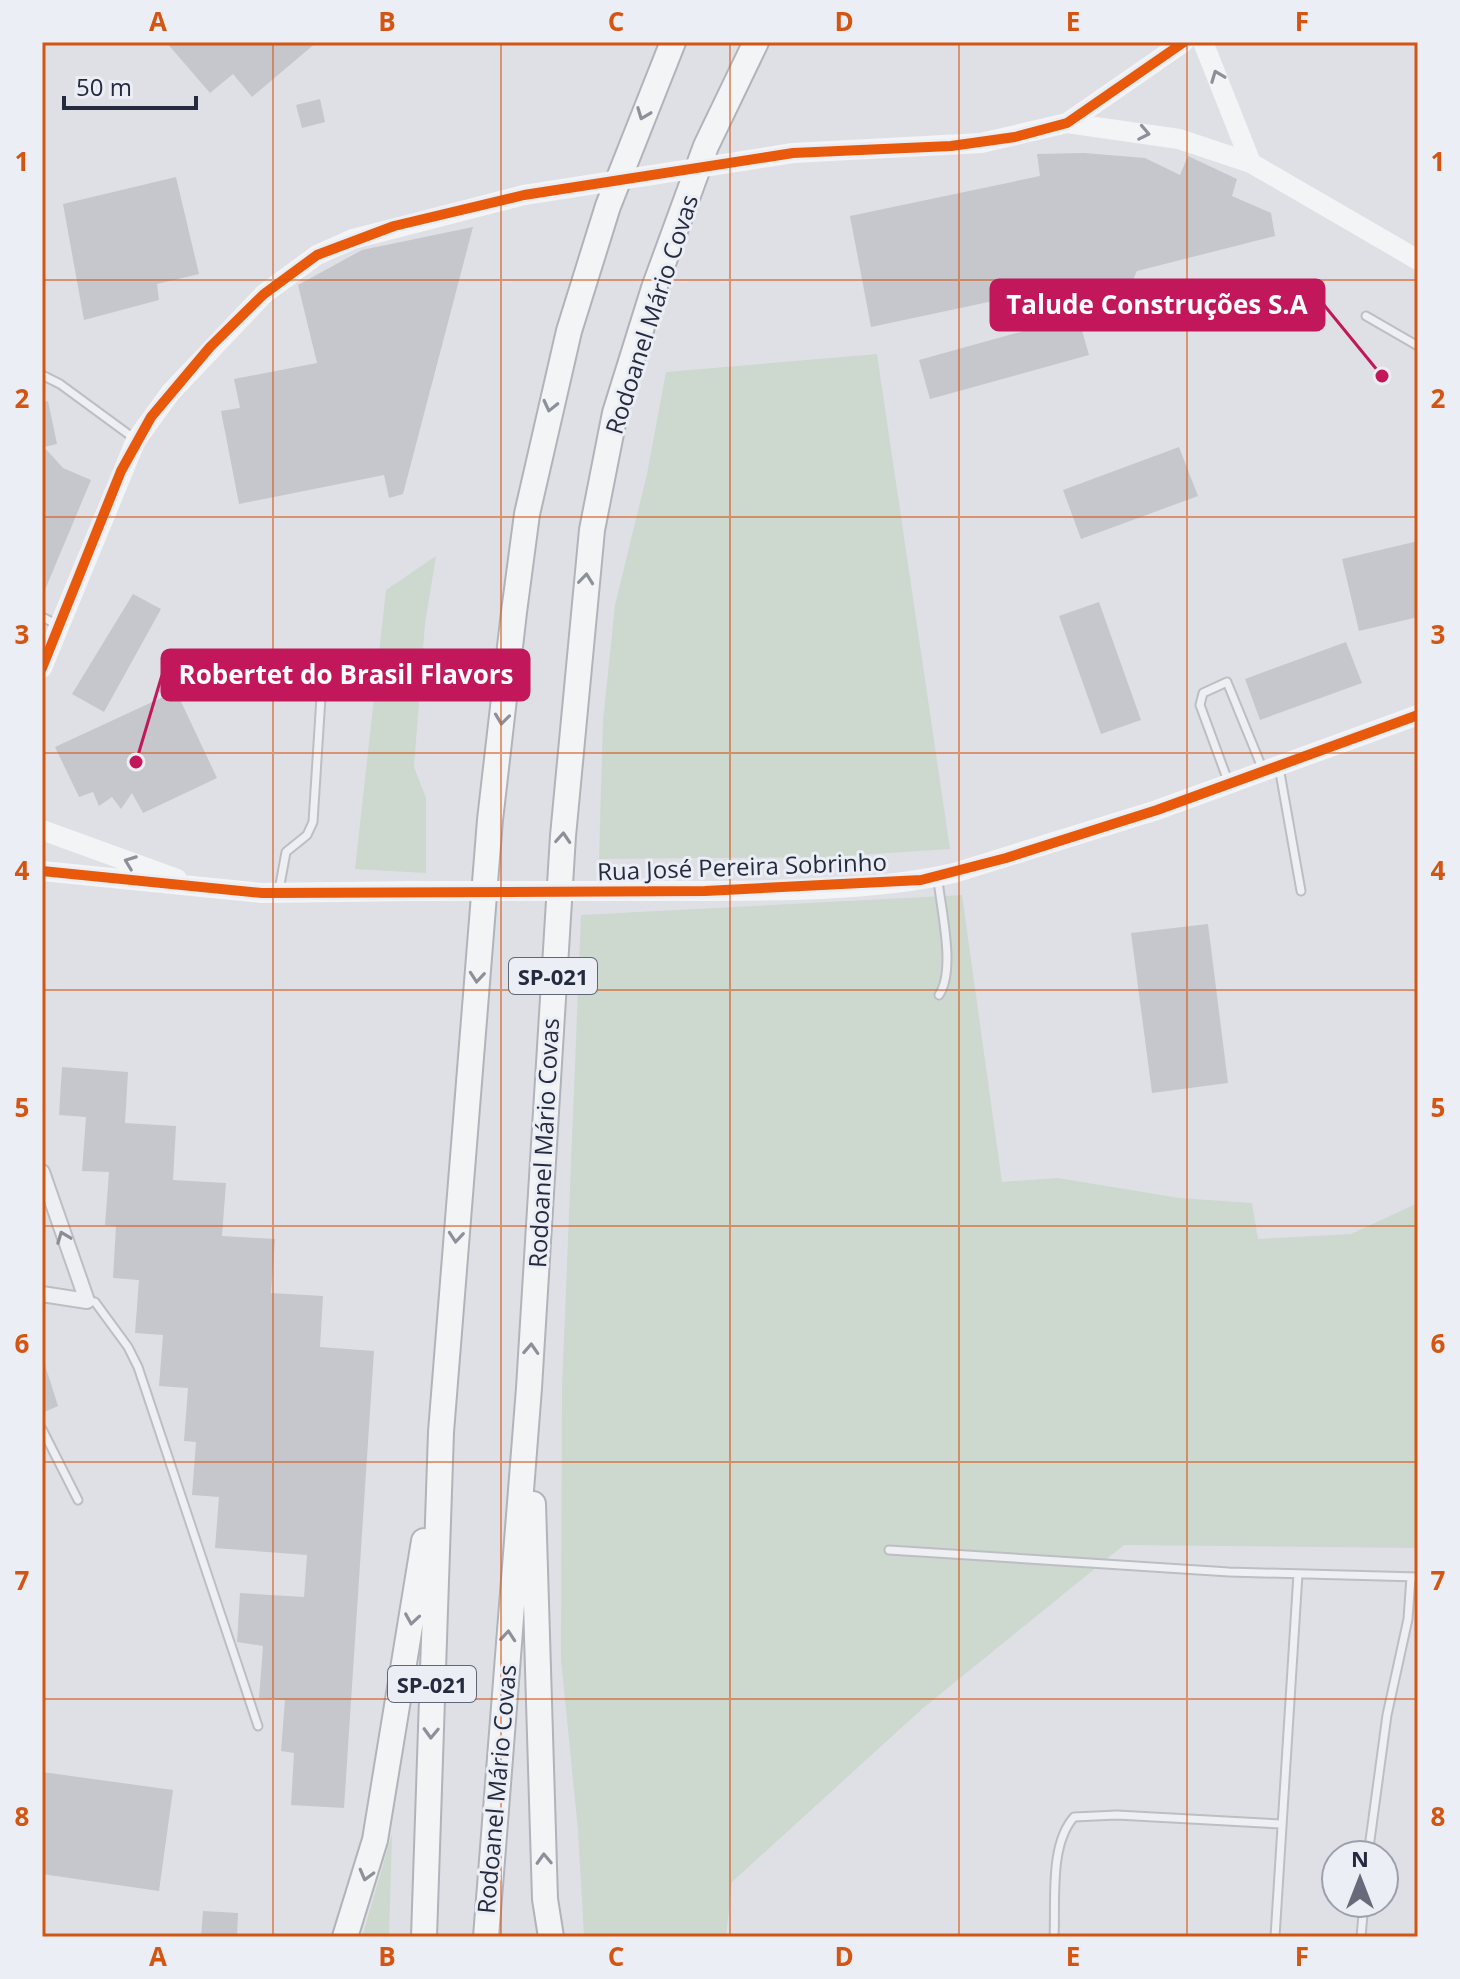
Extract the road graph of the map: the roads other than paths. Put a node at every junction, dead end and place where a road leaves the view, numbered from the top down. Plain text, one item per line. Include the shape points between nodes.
1 (673, 42) edge
2 (756, 42) edge
3 (1184, 42) edge
4 (1203, 42) edge
5 (1067, 123) junction
6 (1251, 163) junction
7 (1418, 260) edge
8 (1366, 316) dead end
9 (1418, 346) edge
10 (42, 375) edge
11 (136, 440) junction
12 (51, 622) edge
13 (323, 666) dead end
14 (42, 668) edge
15 (1418, 715) edge
16 (1271, 767) junction
17 (1228, 783) junction
18 (42, 830) edge
19 (42, 871) edge
20 (937, 877) junction
21 (203, 889) junction
22 (1301, 891) dead end
23 (279, 892) junction
24 (939, 995) dead end
25 (42, 1172) edge
26 (42, 1294) edge
27 (87, 1301) junction
28 (529, 1388) junction
29 (42, 1429) edge
30 (441, 1432) junction
31 (78, 1500) dead end
32 (889, 1550) dead end
33 (1298, 1574) junction
34 (1415, 1577) edge
35 (258, 1726) dead end
36 (1281, 1824) junction
37 (1370, 1839) edge
38 (345, 1937) edge
39 (424, 1937) edge
40 (486, 1937) edge
41 (551, 1937) edge
42 (1054, 1937) edge
43 (1275, 1937) edge

1 -> 30 highway, SP-021 via 599,234 549,408 527,514 490,820
28 -> 2 highway, Rodoanel Mário Covas / SP-021 via 552,988 592,530 615,413 654,288 706,146
3 - 5 street
6 -> 4 street
5 -> 6 street via 1179,139
5 - 11 street, bridge via 981,143 793,153 524,195 394,226 317,255 264,294 210,347
6 - 7 street
8 - 9 lane
10 - 11 lane
11 - 12 street
12 - 14 street
13 - 23 lane via 313,822 307,835 286,852
15 - 16 street, Rua José Pereira Sobrinho
16 - 17 street, Rua José Pereira Sobrinho
16 - 17 lane via 1227,682 1203,693 1200,705
16 - 22 lane
17 - 20 street, Rua José Pereira Sobrinho via 1063,841
21 -> 18 street, Rua José Pereira Sobrinho
19 - 21 street, Rua José Pereira Sobrinho
20 - 23 street, Rua José Pereira Sobrinho, bridge via 661,891
20 - 24 lane via 947,970
21 - 23 street, Rua José Pereira Sobrinho
27 -> 25 street
26 - 27 street
27 - 35 lane via 95,1302 107,1317 138,1367
40 -> 28 highway, Rodoanel Mário Covas / SP-021
41 -> 28 highway via 545,1899
29 - 31 lane
30 -> 38 highway via 375,1840
30 -> 39 highway, SP-021
32 - 33 lane
33 - 34 lane
33 - 36 lane
34 - 37 lane via 1387,1715
36 - 42 lane via 1074,1817 1064,1828 1060,1846
36 - 43 lane

